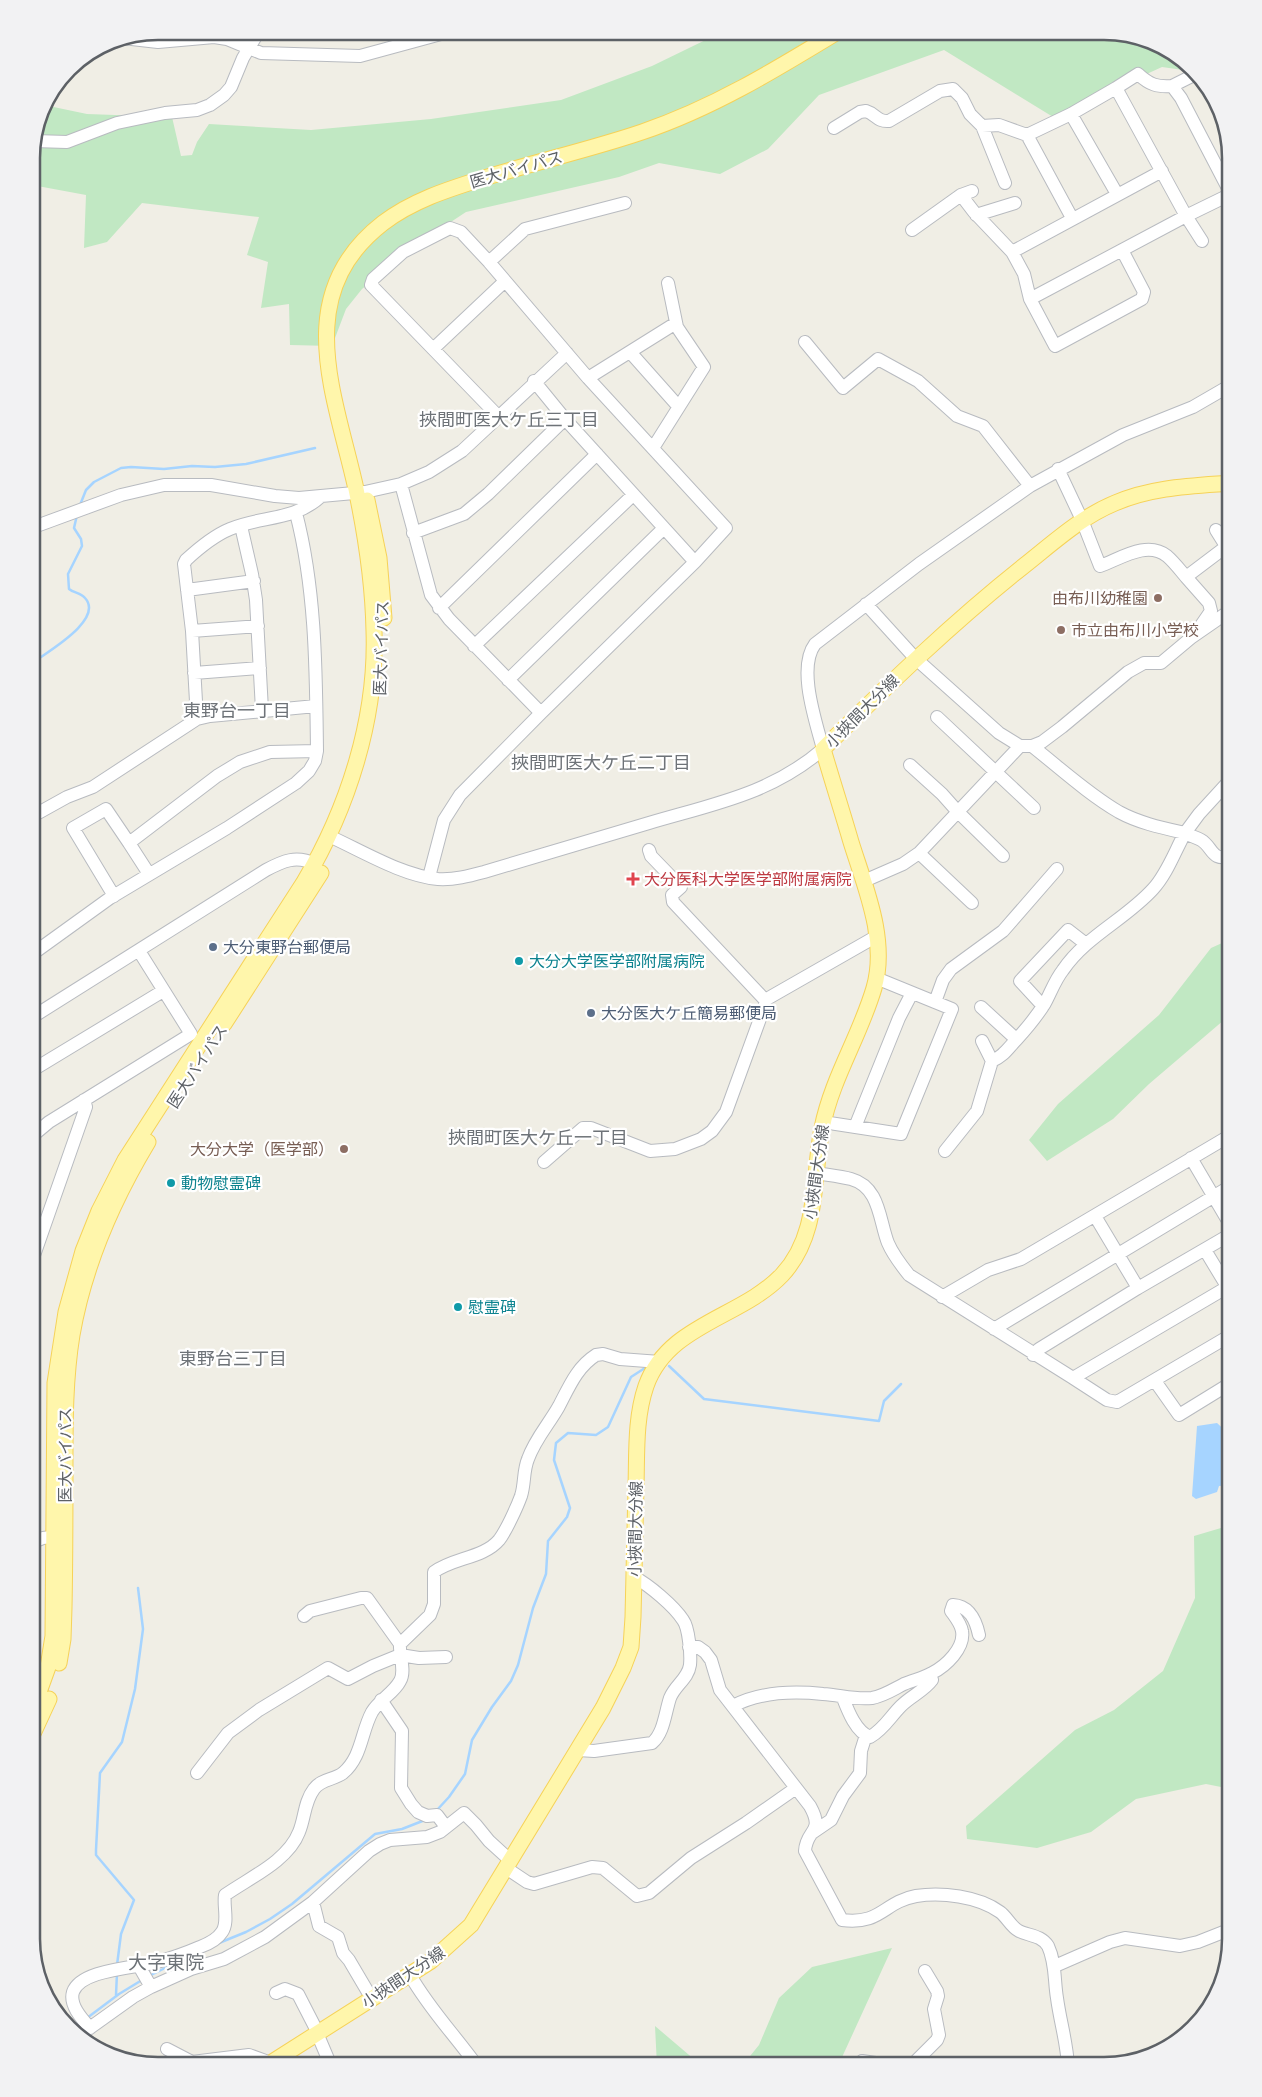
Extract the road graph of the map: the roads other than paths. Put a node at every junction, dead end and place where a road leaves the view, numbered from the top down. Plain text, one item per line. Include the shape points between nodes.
1 (180, 40) edge
2 (228, 40) edge
3 (254, 40) edge
4 (420, 40) edge
5 (825, 40) edge
6 (147, 41) edge
7 (249, 49) junction
8 (1190, 77) edge
9 (1172, 86) junction
10 (1116, 88) junction
11 (1071, 114) junction
12 (982, 126) junction
13 (834, 128) dead end
14 (1027, 135) junction
15 (41, 142) edge
16 (1162, 171) junction
17 (1222, 177) edge
18 (1006, 183) dead end
19 (1117, 194) junction
20 (1222, 198) edge
21 (625, 203) dead end
22 (1015, 203) dead end
23 (976, 214) junction
24 (1186, 216) junction
25 (1072, 218) junction
26 (912, 230) dead end
27 (1202, 241) dead end
28 (1122, 250) junction
29 (1012, 252) junction
30 (489, 262) junction
31 (504, 282) junction
32 (668, 283) dead end
33 (1030, 299) junction
34 (676, 323) junction
35 (805, 342) dead end
36 (433, 349) junction
37 (630, 352) junction
38 (567, 353) junction
39 (588, 378) junction
40 (534, 381) junction
41 (1222, 391) edge
42 (678, 406) junction
43 (498, 416) junction
44 (566, 419) junction
45 (653, 448) junction
46 (597, 454) junction
47 (1058, 469) junction
48 (401, 484) junction
49 (1222, 484) edge
50 (1030, 486) junction
51 (361, 492) junction
52 (633, 495) junction
53 (320, 497) junction
54 (296, 513) junction
55 (1082, 520) junction
56 (40, 525) edge
57 (241, 526) junction
58 (664, 528) junction
59 (1216, 530) dead end
60 (413, 533) junction
61 (1222, 537) edge
62 (1222, 549) edge
63 (695, 562) junction
64 (1186, 576) junction
65 (254, 581) junction
66 (188, 590) junction
67 (866, 604) junction
68 (439, 608) junction
69 (1222, 616) edge
70 (258, 626) junction
71 (192, 631) junction
72 (1192, 637) junction
73 (474, 646) junction
74 (915, 658) junction
75 (260, 668) junction
76 (194, 673) junction
77 (508, 680) junction
78 (316, 706) junction
79 (262, 710) junction
80 (541, 713) junction
81 (937, 717) dead end
82 (197, 719) junction
83 (1026, 746) junction
84 (823, 749) junction
85 (317, 751) junction
86 (910, 765) dead end
87 (995, 773) junction
88 (1222, 789) edge
89 (1034, 808) dead end
90 (40, 812) edge
91 (958, 812) junction
92 (1185, 833) junction
93 (333, 838) junction
94 (129, 843) junction
95 (649, 850) dead end
96 (919, 853) junction
97 (1003, 856) dead end
98 (1222, 857) edge
99 (315, 864) junction
100 (1057, 869) dead end
101 (149, 874) junction
102 (429, 877) junction
103 (864, 881) junction
104 (114, 896) junction
105 (972, 903) dead end
106 (877, 936) junction
107 (1086, 944) junction
108 (40, 949) edge
109 (139, 951) junction
110 (876, 978) junction
111 (163, 991) junction
112 (912, 993) junction
113 (765, 1000) junction
114 (935, 1002) junction
115 (1043, 1006) junction
116 (981, 1008) dead end
117 (40, 1012) edge
118 (1016, 1039) junction
119 (982, 1041) dead end
120 (992, 1061) junction
121 (40, 1066) edge
122 (84, 1100) junction
123 (823, 1122) junction
124 (855, 1127) junction
125 (40, 1130) edge
126 (1222, 1140) edge
127 (946, 1150) dead end
128 (1191, 1158) junction
129 (544, 1162) dead end
130 (816, 1173) junction
131 (1222, 1191) edge
132 (1214, 1196) junction
133 (1222, 1210) edge
134 (1095, 1216) junction
135 (40, 1238) edge
136 (1222, 1239) edge
137 (1204, 1250) junction
138 (1118, 1255) junction
139 (1222, 1276) edge
140 (1138, 1288) junction
141 (1222, 1293) edge
142 (942, 1297) junction
143 (994, 1329) junction
144 (1222, 1340) edge
145 (1033, 1354) junction
146 (660, 1362) junction
147 (1072, 1378) junction
148 (1155, 1381) junction
149 (1222, 1389) edge
150 (51, 1537) dead end
151 (40, 1539) edge
152 (634, 1577) junction
153 (304, 1616) dead end
154 (979, 1635) dead end
155 (689, 1647) junction
156 (400, 1649) junction
157 (446, 1657) dead end
158 (930, 1674) junction
159 (40, 1691) edge
160 (843, 1698) junction
161 (381, 1700) junction
162 (733, 1706) junction
163 (40, 1717) edge
164 (866, 1735) junction
165 (578, 1750) junction
166 (197, 1773) dead end
167 (796, 1788) junction
168 (446, 1826) junction
169 (812, 1834) junction
170 (508, 1865) junction
171 (313, 1902) junction
172 (1222, 1933) edge
173 (1055, 1966) junction
174 (925, 1971) dead end
175 (410, 1975) junction
176 (146, 1978) junction
177 (276, 1994) dead end
178 (372, 1999) junction
179 (85, 2032) edge
180 (318, 2033) junction
181 (167, 2049) dead end
182 (182, 2057) edge
183 (233, 2057) edge
184 (253, 2057) edge
185 (279, 2057) edge
186 (327, 2057) edge
187 (471, 2057) edge
188 (919, 2057) edge
189 (1067, 2057) edge

1 - 6 street
2 - 7 street
3 - 7 street
4 - 7 street via 360,56 260,53
5 - 51 main road, 医大バイパス via 700,110 639,134 444,191 408,207 358,244 336,279 330,300 326,352 338,411 354,454
7 - 15 street via 228,91 206,107 117,123 67,142
8 - 9 street
9 - 10 street via 1156,87 1138,74
9 - 17 street
10 - 11 street
10 - 16 street
11 - 14 street
11 - 19 street
12 - 13 street via 953,89 940,91 889,121 882,122 866,111
12 - 14 street via 999,125
12 - 18 street
14 - 25 street
16 - 19 street
16 - 24 street
19 - 25 street
20 - 24 street
21 - 30 street via 525,229
22 - 23 street
23 - 26 street via 967,193
23 - 29 street
24 - 27 street
24 - 28 street
25 - 29 street
28 - 33 street
28 - 33 street via 1144,292 1142,299 1061,344 1056,346
29 - 33 street via 1024,274
30 - 31 street
30 - 36 street via 461,232 450,228 403,252 373,279 371,285
31 - 36 street
31 - 38 street
32 - 34 street
34 - 37 street
34 - 42 street via 704,367
35 - 50 street via 843,388 878,359 918,381 958,416 983,426
36 - 43 street
37 - 39 street
37 - 42 street
38 - 39 street
38 - 40 street
39 - 45 street
40 - 43 street
40 - 44 street
41 - 47 street via 1194,408 1124,434
42 - 45 street
43 - 48 street via 462,451 429,472
44 - 46 street
44 - 60 street via 464,514
45 - 63 street via 726,528
46 - 52 street
46 - 68 street
47 - 50 street
47 - 55 street
48 - 51 street
48 - 60 street
49 - 55 main road, 小挾間大分線 via 1155,490 1116,502
50 - 67 street
51 - 53 street
51 - 93 main road, 医大バイパス via 377,542 383,591 382,675 369,749 354,798
52 - 58 street
52 - 73 street
53 - 54 street
53 - 56 street via 280,497 201,484 164,485 130,492
54 - 57 street
54 - 78 street via 308,568
55 - 64 street via 1100,566 1145,549 1154,550 1166,555
55 - 74 main road, 小挾間大分線
57 - 65 street
57 - 66 street via 217,535 186,560
58 - 63 street
58 - 77 street
59 - 61 street
60 - 68 street via 431,595
62 - 64 street
63 - 80 street
64 - 72 street via 1209,603 1211,611
65 - 66 street
65 - 70 street
66 - 71 street
67 - 74 street
67 - 84 street via 810,650 807,665 809,687
68 - 73 street
69 - 72 street
70 - 71 street
70 - 75 street
71 - 76 street
72 - 83 street via 1161,663 1144,663 1128,672 1042,742
73 - 77 street
74 - 83 street via 999,733
74 - 84 main road, 小挾間大分線
75 - 76 street
75 - 79 street
76 - 82 street
77 - 80 street
78 - 79 street
78 - 85 street
79 - 82 street
80 - 102 street via 455,802 444,820
81 - 87 street
82 - 90 street via 94,786
83 - 87 street
83 - 92 street via 1120,812 1147,824
84 - 102 street via 791,774 741,796 469,876
84 - 103 main road, 小挾間大分線
85 - 94 street via 270,752 240,762
85 - 101 street via 309,771 296,783
86 - 91 street
87 - 89 street
87 - 91 street
88 - 92 street
91 - 96 street
91 - 97 street
92 - 98 street via 1202,840 1214,855
92 - 107 street via 1153,889
93 - 99 main road, 医大バイパス
93 - 102 street via 394,866
93 - 163 main road, 医大バイパス via 297,913 135,1163 109,1214 90,1262 76,1318 65,1410 63,1639 53,1687
94 - 101 street
94 - 104 street via 106,809 73,828
95 - 113 street via 681,887 672,895 673,902
96 - 103 street via 903,864
96 - 105 street
99 - 109 street via 298,858 284,861
99 - 159 main road, 医大バイパス via 125,1160 83,1251 66,1312 55,1382 53,1636
100 - 114 street via 1002,930 951,969
101 - 104 street
103 - 106 main road, 小挾間大分線
104 - 108 street
106 - 110 main road, 小挾間大分線
106 - 113 street
107 - 115 street via 1063,968
107 - 115 street via 1068,930 1020,981
109 - 111 street
109 - 117 street
110 - 112 street
110 - 123 main road, 小挾間大分線
111 - 121 street
111 - 122 street via 191,1034
112 - 114 street
112 - 124 street
113 - 129 street via 729,1106 718,1124 706,1135 675,1149 650,1151 591,1128 583,1128
114 - 124 street via 952,1009 901,1134
115 - 118 street via 1027,1030
116 - 118 street
118 - 120 street via 1008,1051
119 - 120 street
120 - 127 street via 977,1111
122 - 125 street
122 - 135 street via 86,1107
123 - 124 street
123 - 130 main road, 小挾間大分線
126 - 128 street
128 - 132 street
128 - 134 street
130 - 142 street via 852,1179 866,1188 877,1203 888,1243 897,1260 909,1275
130 - 146 main road, 小挾間大分線 via 809,1226 791,1264 770,1287 689,1334 673,1345
131 - 132 street
132 - 133 street
132 - 138 street
134 - 138 street
134 - 142 street via 1022,1259 988,1270
136 - 137 street
137 - 139 street
137 - 140 street
138 - 140 street
138 - 143 street
140 - 145 street
141 - 147 street
142 - 143 street
143 - 145 street
144 - 148 street
145 - 147 street
146 - 152 main road, 小挾間大分線 via 647,1384 638,1417
146 - 156 street via 620,1360 603,1354 596,1355 581,1368 528,1457 521,1496 498,1541 434,1572 434,1604 430,1615
147 - 148 street via 1107,1400 1117,1402
148 - 149 street via 1179,1415
150 - 151 street
152 - 155 street via 664,1600 684,1621
152 - 165 main road, 小挾間大分線 via 631,1647 624,1668
153 - 156 street via 310,1610 367,1598
154 - 158 street via 976,1621 967,1610 953,1605 951,1612 959,1622 961,1642 946,1664
155 - 162 street via 698,1647 711,1660 720,1690
155 - 165 street via 690,1665 686,1677 672,1694 658,1738 644,1745
156 - 157 street via 419,1658
156 - 161 street via 400,1681
156 - 166 street via 348,1679 328,1668 319,1672 228,1733
158 - 160 street via 873,1698
158 - 164 street via 932,1680 927,1686 902,1705 884,1728 870,1737
160 - 162 street via 793,1692
160 - 164 street via 854,1721
161 - 168 street via 402,1731 401,1788 418,1812 427,1816 437,1815
161 - 176 street via 371,1713 354,1760 343,1773 324,1780 314,1789 305,1806 299,1833 290,1846 268,1867 225,1895 224,1930 219,1937
162 - 167 street
164 - 169 street via 860,1773 831,1820
165 - 170 main road, 小挾間大分線
167 - 169 street via 816,1816
167 - 170 street via 691,1858 649,1893 637,1896 603,1868 534,1884 527,1882
168 - 170 street via 460,1815 468,1816
168 - 171 street via 427,1837 380,1844
169 - 173 street via 805,1843 805,1851 842,1920 870,1919 903,1898 934,1894 968,1899 1000,1912 1019,1931 1042,1939
170 - 175 main road, 小挾間大分線 via 470,1925 431,1961
171 - 176 street via 273,1931 224,1959
171 - 178 street via 319,1926 338,1937 343,1953
172 - 173 street via 1180,1946 1125,1938
173 - 189 street
174 - 188 street via 937,1991 934,2009 938,2035
175 - 178 main road, 小挾間大分線
175 - 187 street via 434,2013
176 - 179 street via 133,1997
176 - 179 street via 101,1973 78,1984 74,1991 74,2005
177 - 180 street via 285,1989 298,1994
178 - 180 main road, 小挾間大分線
180 - 185 main road, 小挾間大分線
180 - 186 street
181 - 182 street
183 - 184 street

